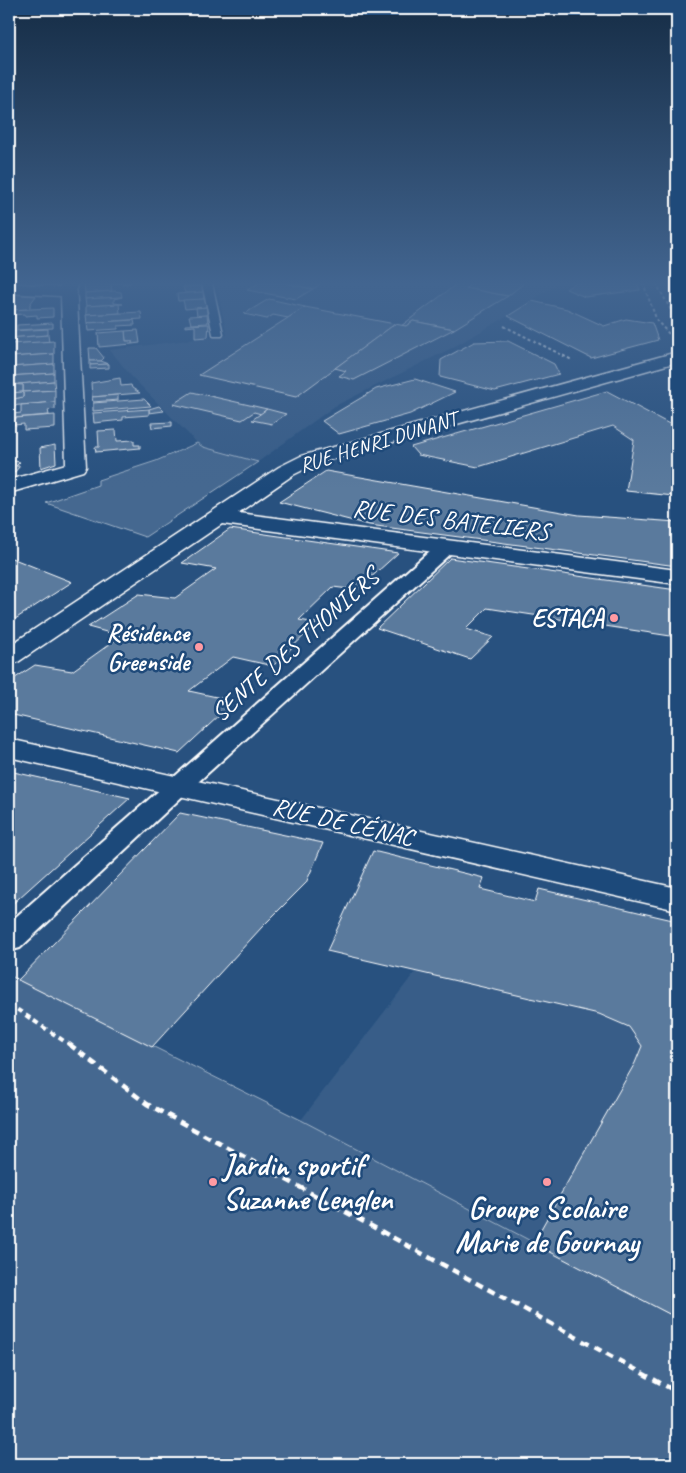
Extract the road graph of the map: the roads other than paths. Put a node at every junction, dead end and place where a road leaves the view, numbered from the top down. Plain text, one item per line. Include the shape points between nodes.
1 (71, 352) edge
2 (664, 352) edge
3 (9, 486) edge
4 (218, 517) junction
5 (446, 547) junction
6 (677, 577) edge
7 (9, 657) edge
8 (9, 748) edge
9 (180, 785) junction
10 (677, 899) edge
11 (9, 940) edge

1 - 3 street via 76,467
2 - 4 street, RUE HENRI DUNANT via 308,460 286,470
4 - 5 street, RUE DES BATELIERS
4 - 7 street, RUE HENRI DUNANT
5 - 6 street, RUE DES BATELIERS
5 - 9 street, SENTE DES THONIERS
8 - 9 street, RUE DE CÉNAC
9 - 10 street, RUE DE CÉNAC
9 - 11 street, SENTE DES THONIERS

